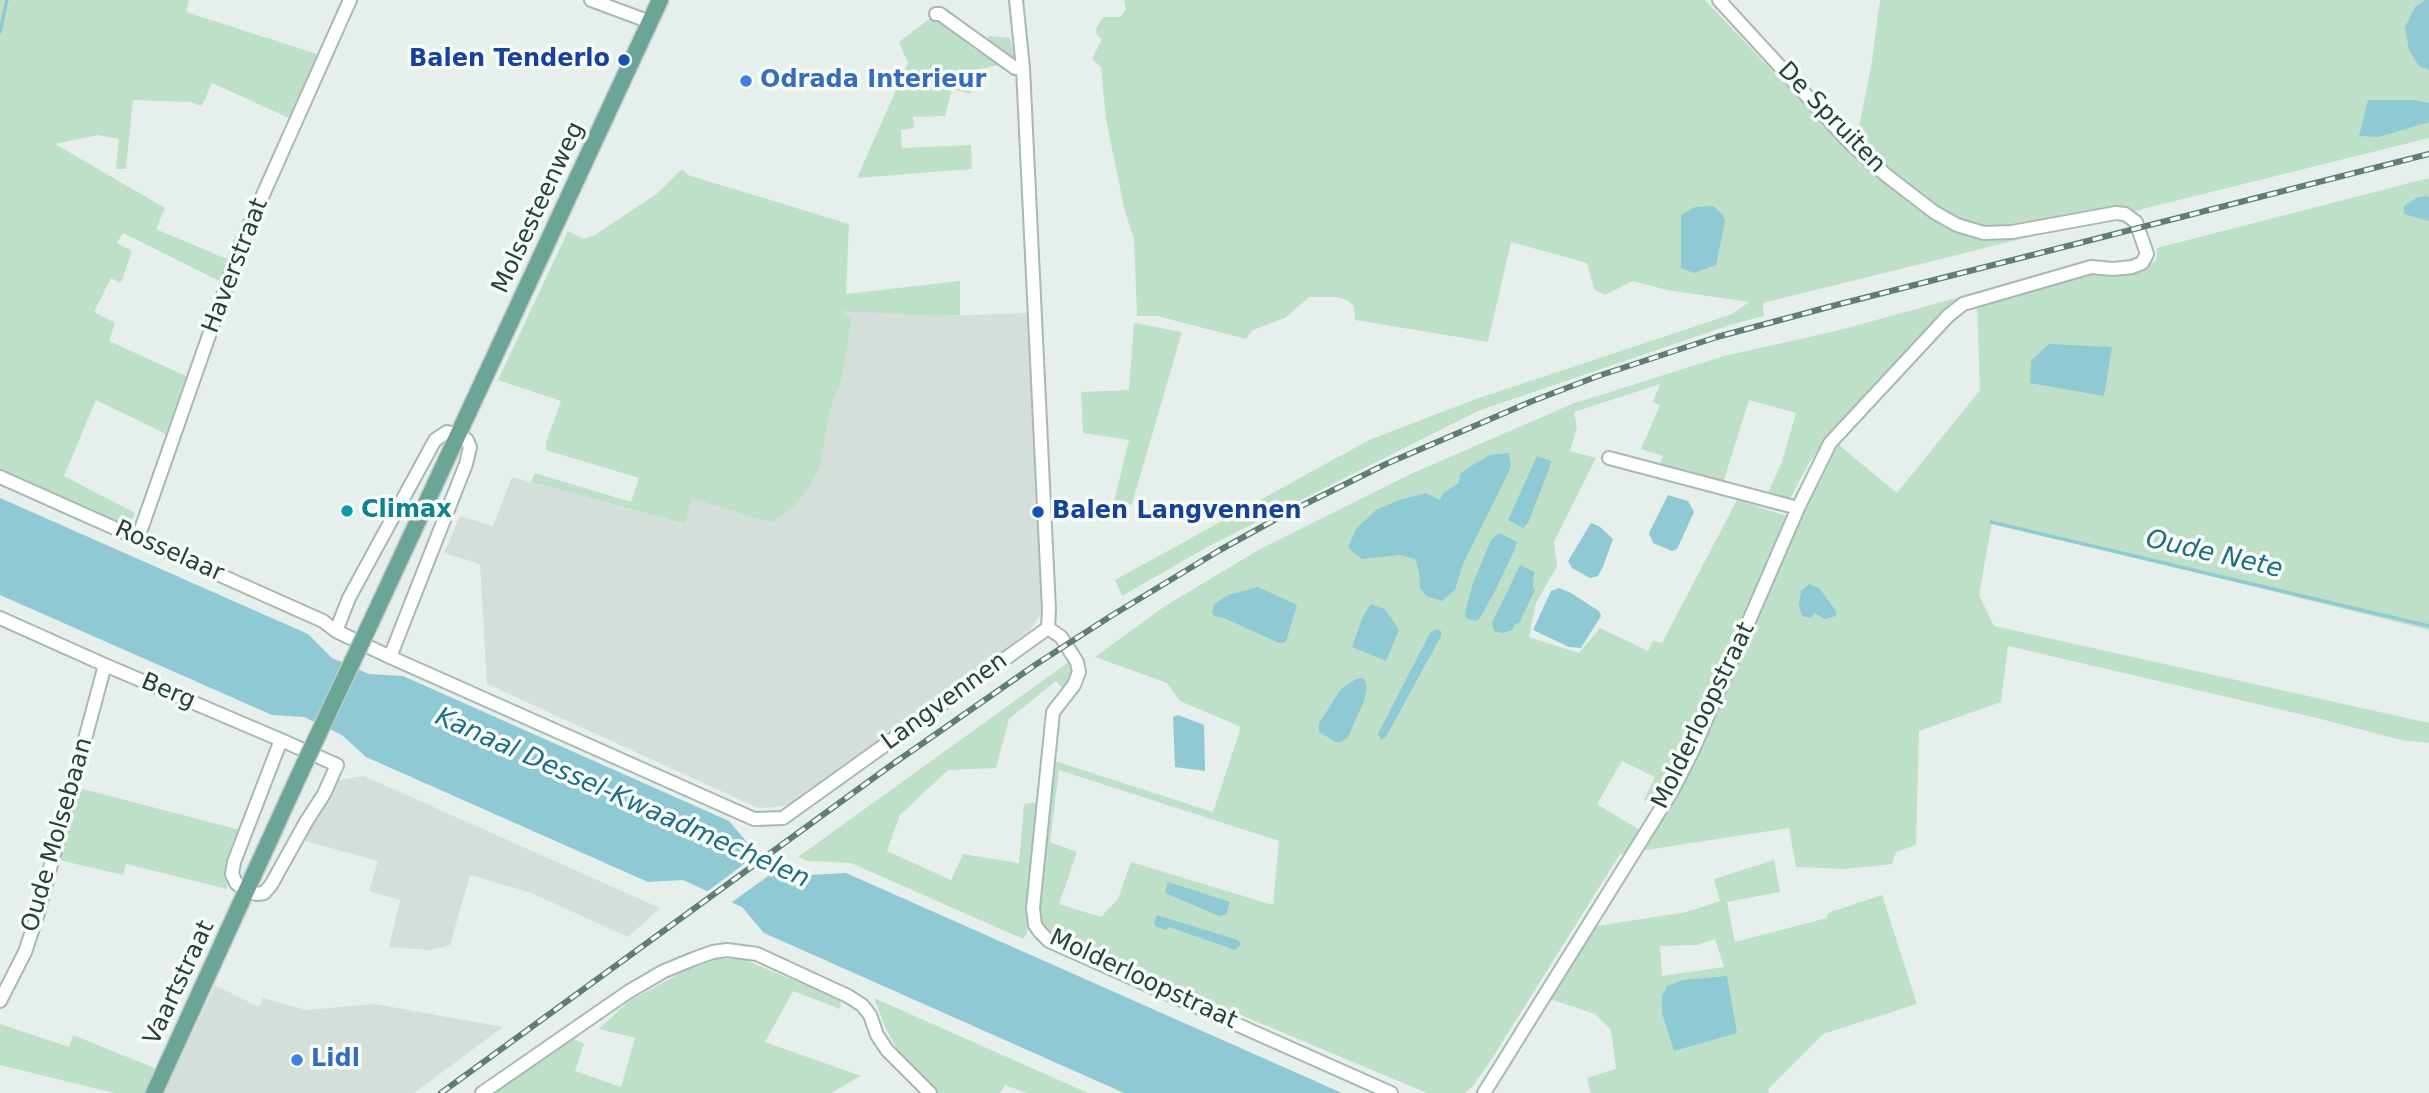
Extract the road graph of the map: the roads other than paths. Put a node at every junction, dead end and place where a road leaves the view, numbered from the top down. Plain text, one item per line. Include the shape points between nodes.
1 (350, 0) edge
2 (591, 0) edge
3 (660, 0) edge
4 (1016, 0) edge
5 (1719, 0) edge
6 (936, 14) dead end
7 (650, 22) junction
8 (1023, 68) junction
9 (2144, 243) joint
10 (458, 435) junction
11 (1609, 458) dead end
12 (0, 477) edge
13 (1798, 508) junction
14 (138, 538) junction
15 (0, 618) edge
16 (1048, 628) junction
17 (336, 631) junction
18 (390, 657) junction
19 (105, 665) junction
20 (281, 740) junction
21 (302, 771) joint
22 (246, 891) junction
23 (0, 1001) edge
24 (154, 1093) edge
25 (482, 1093) edge
26 (930, 1093) edge
27 (1391, 1093) edge
28 (1484, 1093) edge

1 - 14 street, Haverstraat via 241,244
2 - 7 street
3 - 7 main road, Molsesteenweg
4 - 8 street
5 - 9 street, De Spruiten via 1850,143 1934,212 1984,233 2125,214 2136,222
6 - 8 street via 1015,68
7 - 10 main road, Molsesteenweg
8 - 16 street
9 - 13 street, Molderloopstraat via 2147,254 2142,263 2122,269 2091,267 1955,309 1830,443
10 - 17 street via 447,432 435,440 349,598
10 - 18 street via 470,447 466,464
10 - 21 main road, Molsesteenweg, bridge
11 - 13 street
12 - 14 street, Rosselaar
13 - 28 street, Molderloopstraat via 1672,791
14 - 17 street, Rosselaar via 323,621
15 - 19 street, Berg
16 - 18 street, Langvennen via 783,818 768,820 745,817
16 - 27 street, Molderloopstraat via 1061,638 1079,672 1053,712 1033,908 1040,932 1062,947
17 - 18 street, Langvennen
19 - 20 street, Berg
19 - 23 street, Oude Molsebaan via 38,913 25,952
20 - 22 street via 234,862 232,874
20 - 22 street, Berg via 337,765 271,885 264,893
21 - 22 main road, Vaartstraat
22 - 24 main road, Vaartstraat
25 - 26 street via 628,992 664,971 727,950 757,954 862,1005 887,1050

